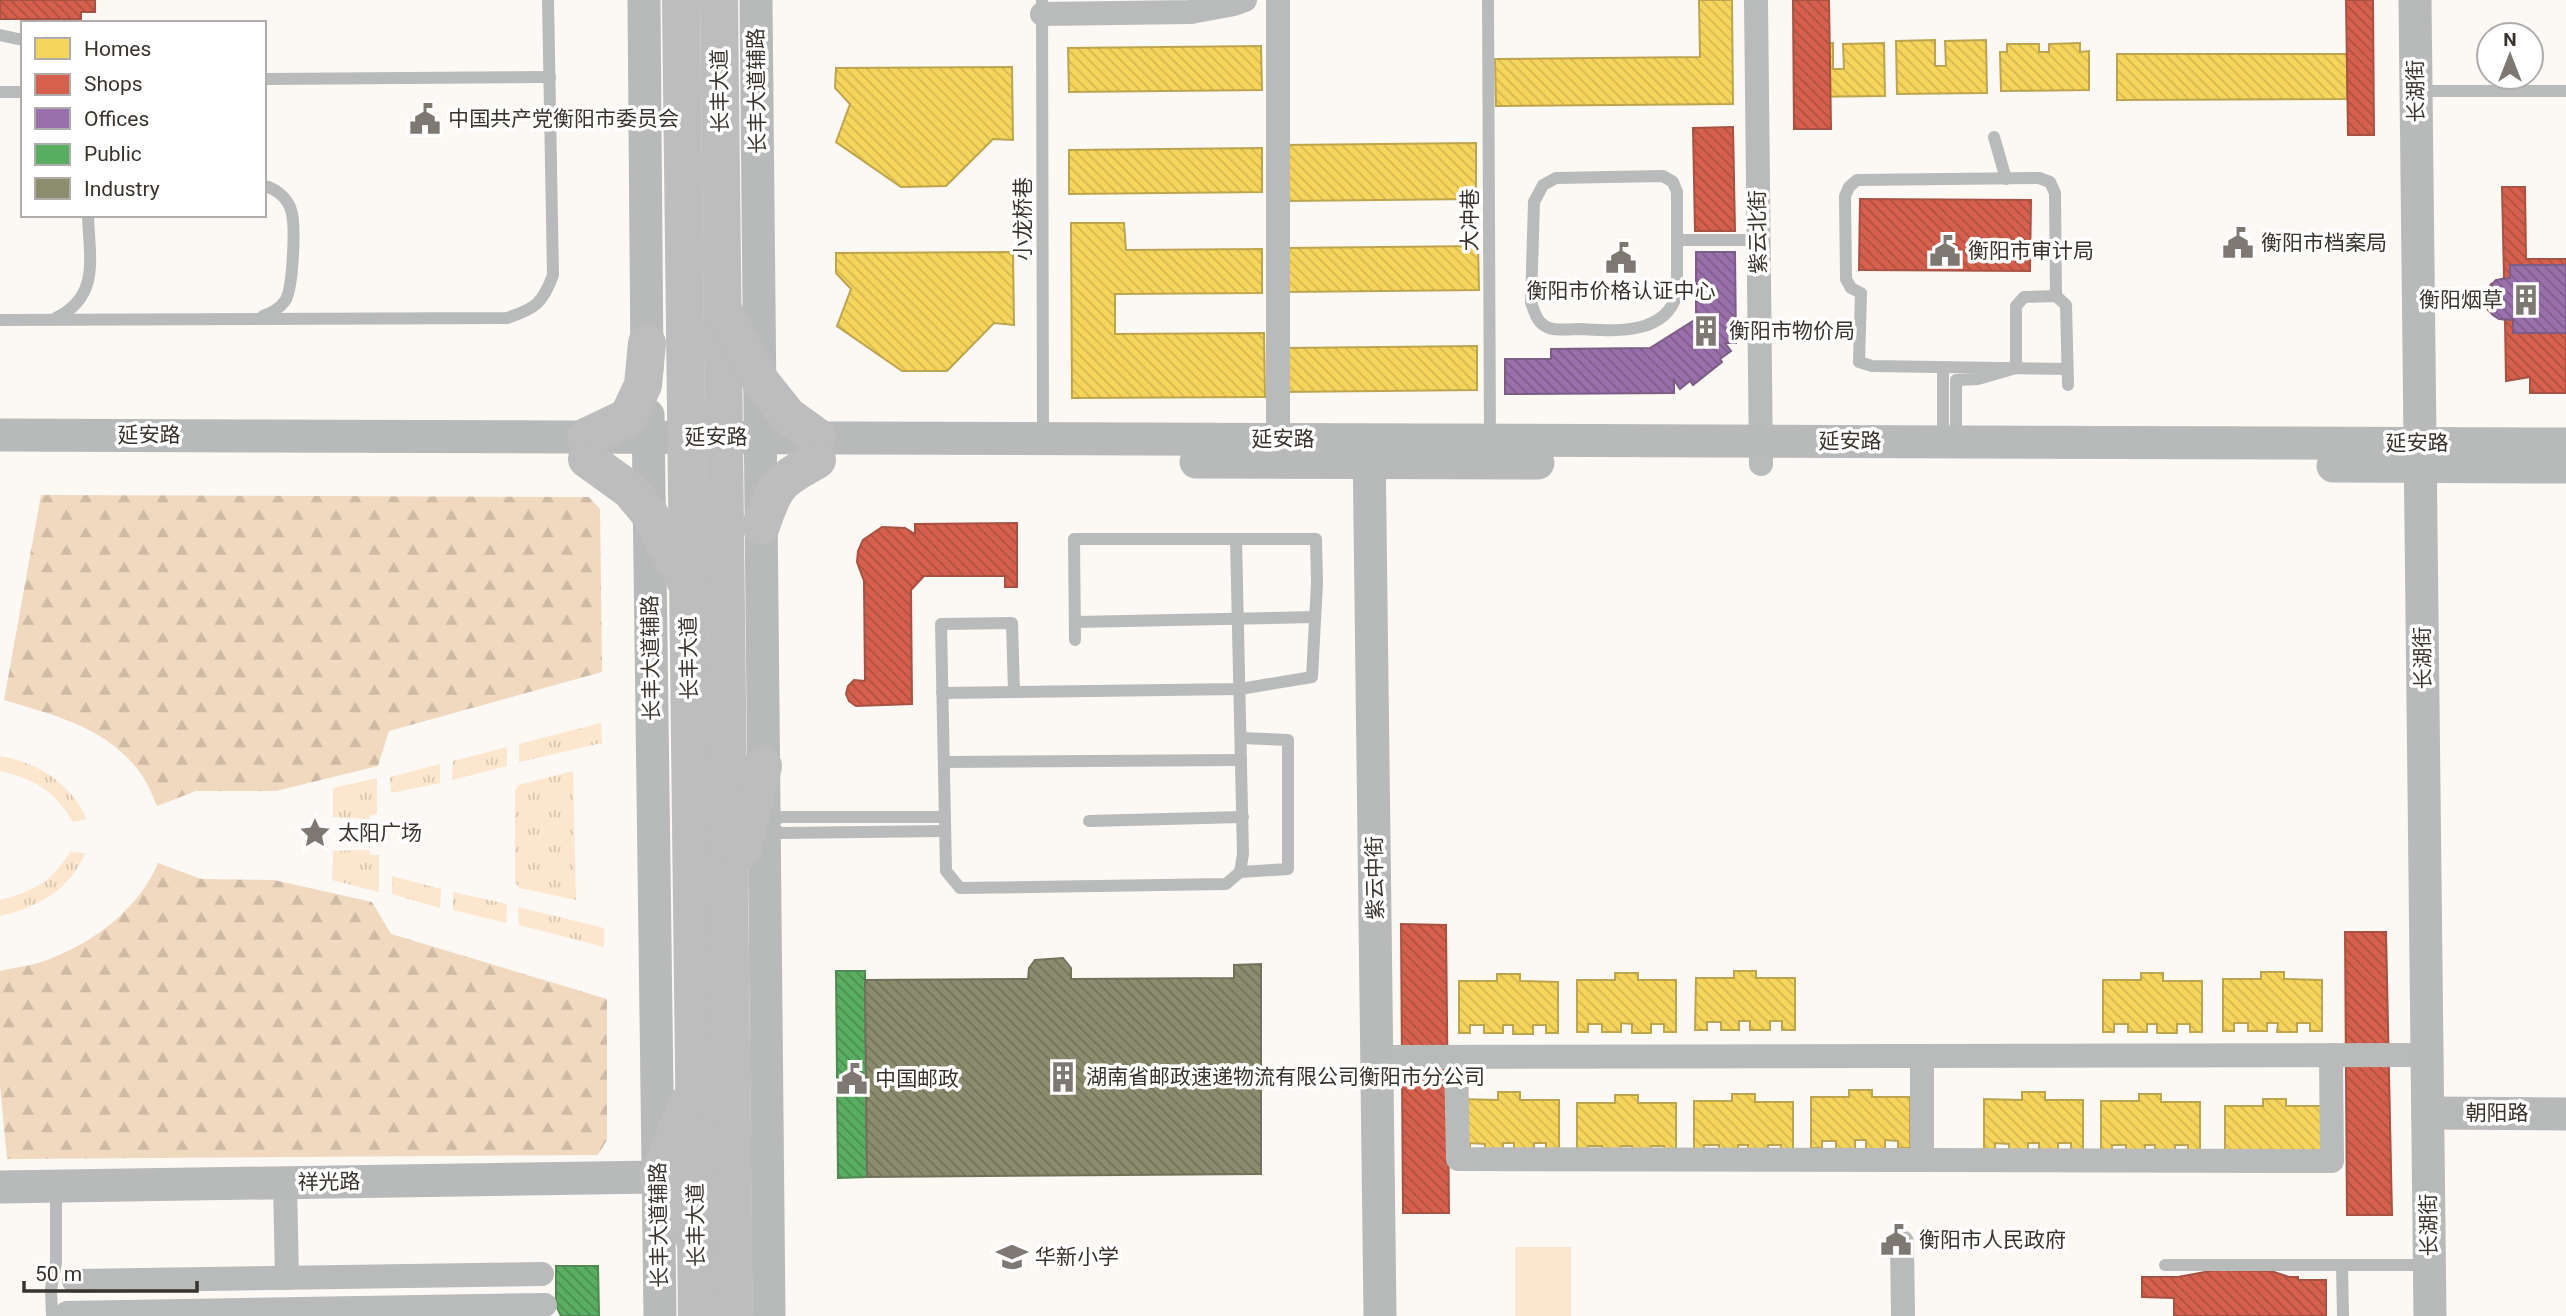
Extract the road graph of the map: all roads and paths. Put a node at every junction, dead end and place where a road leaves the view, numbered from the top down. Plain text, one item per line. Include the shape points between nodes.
1 (548, 0) edge
2 (644, 0) edge
3 (681, 0) edge
4 (719, 0) edge
5 (756, 0) edge
6 (1245, 0) edge
7 (1278, 0) edge
8 (1488, 0) edge
9 (1756, 0) edge
10 (2415, 0) edge
11 (2431, 0) edge
12 (1042, 7) edge
13 (0, 35) edge
14 (21, 40) edge
15 (550, 77) junction
16 (266, 79) edge
17 (2566, 91) edge
18 (0, 92) edge
19 (21, 92) edge
20 (2432, 92) junction
21 (1994, 137) dead end
22 (2006, 179) junction
23 (266, 187) edge
24 (88, 217) edge
25 (1677, 240) junction
26 (1758, 240) junction
27 (2056, 296) junction
28 (723, 310) junction
29 (256, 319) junction
30 (0, 320) edge
31 (52, 320) junction
32 (647, 343) junction
33 (1942, 367) junction
34 (2016, 368) junction
35 (2067, 369) junction
36 (761, 382) junction
37 (2068, 385) dead end
38 (0, 435) edge
39 (1043, 438) junction
40 (1278, 439) junction
41 (1490, 440) junction
42 (1949, 441) junction
43 (2566, 443) edge
44 (587, 448) junction
45 (648, 448) junction
46 (687, 448) junction
47 (743, 449) junction
48 (817, 449) junction
49 (1370, 451) junction
50 (1760, 452) junction
51 (2428, 455) junction
52 (0, 457) edge
53 (2566, 467) edge
54 (649, 513) junction
55 (761, 526) junction
56 (1236, 538) junction
57 (688, 586) junction
58 (1315, 617) junction
59 (1238, 619) junction
60 (1075, 622) junction
61 (1075, 640) dead end
62 (1240, 689) junction
63 (942, 692) junction
64 (1014, 692) junction
65 (1241, 738) junction
66 (1241, 760) junction
67 (944, 762) junction
68 (764, 766) joint
69 (945, 817) junction
70 (1243, 817) junction
71 (1089, 821) dead end
72 (733, 825) junction
73 (945, 831) junction
74 (1240, 872) junction
75 (2331, 1055) junction
76 (2427, 1055) junction
77 (1922, 1056) junction
78 (1377, 1057) junction
79 (1457, 1057) junction
80 (694, 1086) junction
81 (2436, 1113) junction
82 (2566, 1114) edge
83 (1922, 1160) junction
84 (658, 1177) junction
85 (285, 1183) junction
86 (56, 1186) junction
87 (0, 1187) edge
88 (696, 1242) junction
89 (1902, 1242) dead end
90 (2165, 1265) dead end
91 (2342, 1265) junction
92 (2430, 1265) junction
93 (542, 1275) dead end
94 (287, 1278) junction
95 (74, 1281) dead end
96 (545, 1305) dead end
97 (310, 1312) edge
98 (52, 1316) edge
99 (67, 1316) edge
100 (660, 1316) edge
101 (697, 1316) edge
102 (734, 1316) edge
103 (769, 1316) edge
104 (1380, 1316) edge
105 (1903, 1316) edge
106 (2343, 1316) edge
107 (2430, 1316) edge
108 (2446, 1316) edge

1 - 15 lane
2 - 32 main road, 长丰大道辅路
3 - 46 main road, 长丰大道
4 - 28 main road, 长丰大道
5 - 36 main road, 长丰大道辅路
6 - 12 street via 1191,12
7 - 40 street
8 - 41 lane, 大冲巷
9 - 26 street, 紫云北街
10 - 51 main road, 长湖街
11 - 20 main road, 长湖街
12 - 39 lane, 小龙桥巷
13 - 14 lane
15 - 16 lane
15 - 29 lane via 553,275 546,295 530,311 507,318
17 - 20 lane
18 - 19 lane
20 - 51 main road, 长湖街
21 - 22 lane
22 - 27 lane via 2039,178 2050,182 2055,193
22 - 33 lane via 1857,180 1845,196 1846,279 1861,293 1859,362
23 - 29 lane via 284,198 292,211 292,281 287,299 275,312
24 - 31 lane via 89,282 69,312
25 - 25 lane via 1677,192 1673,182 1663,176 1556,178 1543,185 1534,202 1531,302 1536,318 1550,328 1628,331 1647,326 1673,308
25 - 26 lane
26 - 50 street, 紫云北街
27 - 34 lane via 2024,297 2015,306
27 - 35 lane via 2066,305
28 - 36 main road
28 - 47 main road, 长丰大道
29 - 31 lane
30 - 31 lane
32 - 44 main road via 643,385 628,417
32 - 45 main road, 长丰大道辅路
33 - 34 lane
33 - 42 lane
34 - 35 lane
34 - 42 lane via 1956,380
35 - 37 lane
36 - 47 main road, 长丰大道辅路
36 - 48 main road
38 - 44 main road, 延安路
39 - 40 main road, 延安路
39 - 48 main road, 延安路
40 - 49 main road, 延安路
41 - 49 main road, 延安路
41 - 50 main road, 延安路
42 - 50 main road, 延安路
42 - 51 main road, 延安路
43 - 51 main road, 延安路
44 - 45 main road, 延安路
44 - 52 main road, 延安路
44 - 54 main road
45 - 46 main road, 延安路
45 - 54 main road, 长丰大道辅路
46 - 47 main road, 延安路
46 - 57 main road, 长丰大道
47 - 48 main road, 延安路
47 - 55 main road, 长丰大道辅路
47 - 72 main road, 长丰大道
48 - 49 main road, 延安路
48 - 55 main road via 772,494
49 - 50 main road, 延安路
49 - 78 main road, 紫云中街
50 - 51 main road, 延安路
51 - 53 main road, 延安路
51 - 76 main road, 长湖街
51 - 81 main road, 长湖街
54 - 57 main road
54 - 84 main road, 长丰大道辅路
55 - 68 main road, 长丰大道辅路
56 - 58 lane via 1316,538
56 - 59 lane
56 - 60 lane via 1074,538
57 - 72 main road, 长丰大道
58 - 59 lane
58 - 62 lane via 1312,677
59 - 60 lane
59 - 62 lane
60 - 61 lane
62 - 64 lane
62 - 65 lane
63 - 64 lane
63 - 64 lane via 941,624 1012,623
63 - 67 lane
65 - 66 lane
65 - 74 lane via 1288,740 1288,869
66 - 67 lane
66 - 70 lane
67 - 69 lane
68 - 72 main road
69 - 72 lane via 781,817
69 - 73 lane
70 - 71 lane
70 - 74 lane
72 - 73 lane via 780,833
72 - 80 main road, 长丰大道
72 - 102 main road, 长丰大道 via 729,900
72 - 103 main road
73 - 74 lane via 946,871 960,888 1226,884
75 - 76 street
75 - 77 street
75 - 83 street via 2332,1161
76 - 81 main road, 长湖街
77 - 79 street
77 - 83 street
78 - 79 street
78 - 104 main road, 紫云中街
79 - 83 street via 1458,1159
80 - 84 main road
80 - 88 main road, 长丰大道
81 - 82 main road, 朝阳路
81 - 92 main road, 长湖街
81 - 108 main road, 长湖街
84 - 85 main road, 祥光路
84 - 88 main road
84 - 100 main road, 长丰大道辅路
85 - 86 main road, 祥光路
85 - 94 street
86 - 87 main road, 祥光路
86 - 98 lane
88 - 101 main road, 长丰大道
89 - 105 street
90 - 91 lane
91 - 92 lane
91 - 106 lane
92 - 107 main road, 长湖街
93 - 94 street
94 - 95 street
96 - 97 street
97 - 99 street

